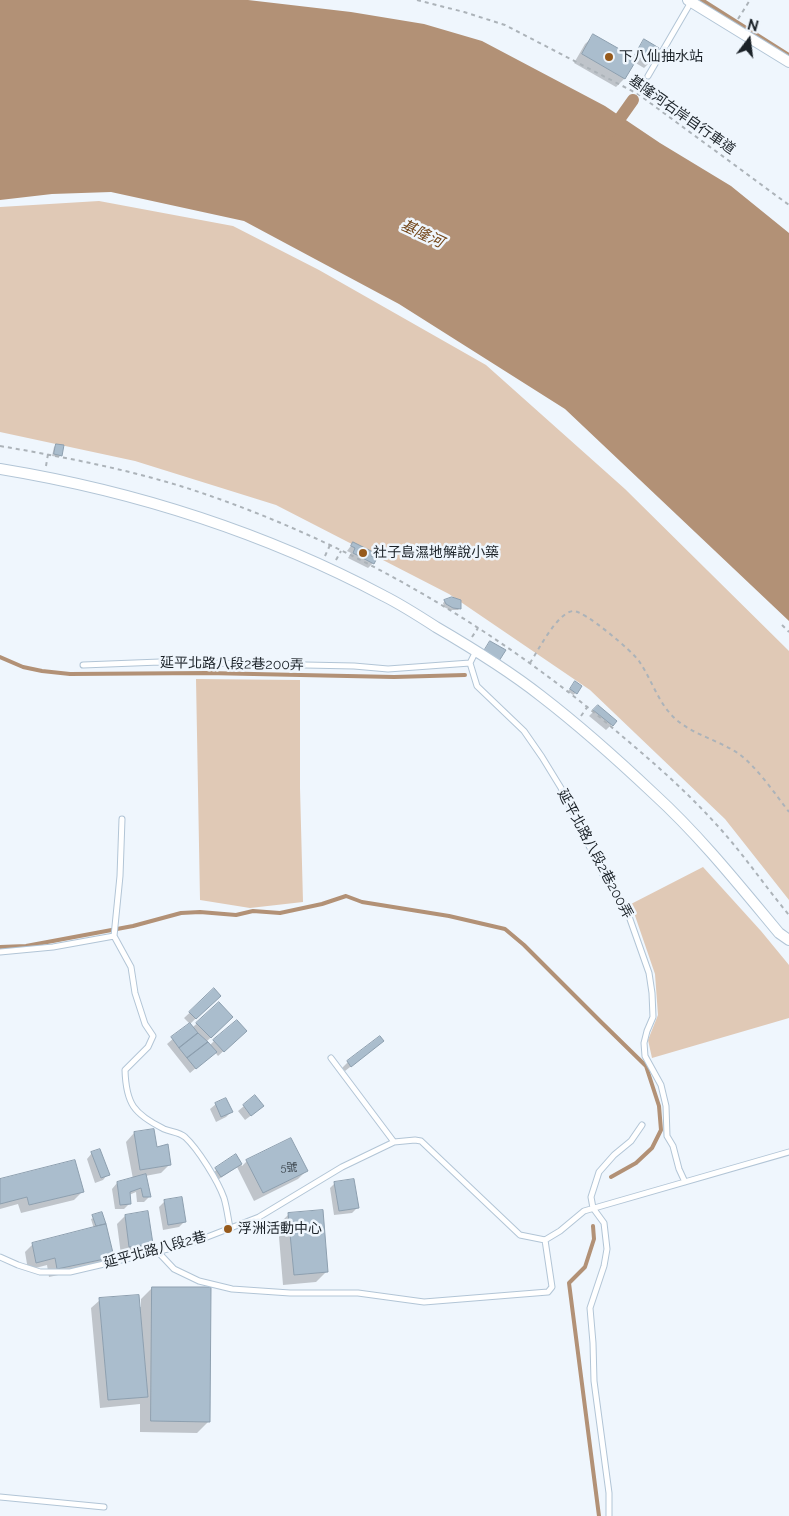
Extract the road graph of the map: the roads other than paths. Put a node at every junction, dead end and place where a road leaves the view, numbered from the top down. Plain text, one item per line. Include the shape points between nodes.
1 (690, 1) edge
2 (789, 62) edge
3 (648, 76) road end
4 (0, 469) edge
5 (476, 651) junction
6 (470, 663) junction
7 (83, 665) dead end
8 (122, 820) dead end
9 (779, 933) junction
10 (114, 936) junction
11 (789, 940) edge
12 (789, 947) edge
13 (0, 952) edge
14 (331, 1058) dead end
15 (642, 1125) dead end
16 (394, 1142) junction
17 (789, 1152) edge
18 (685, 1182) junction
19 (594, 1208) junction
20 (230, 1228) junction
21 (545, 1240) junction
22 (158, 1252) junction
23 (0, 1257) edge
24 (0, 1497) edge
25 (104, 1507) dead end
26 (609, 1516) edge

1 - 2 street
1 - 3 lane
4 - 5 street via 100,488 249,534 320,564 385,597
5 - 6 lane
5 - 9 street via 540,695 655,794 708,849
6 - 7 lane, 延平北路八段2巷200弄 via 388,669 160,662
6 - 18 lane, 延平北路八段2巷200弄 via 478,686 524,731 542,757 561,788 604,877 625,905 649,972 652,993 653,1017 644,1043 645,1056 661,1085 666,1106 667,1136
8 - 10 lane
9 - 11 street
9 - 12 street
10 - 13 lane
10 - 20 lane via 131,967 135,993 145,1024 153,1036 148,1047 125,1070 131,1104 141,1116 165,1130 182,1135 196,1148 223,1197
14 - 16 lane
15 - 19 lane via 631,1141 599,1172 591,1197
16 - 20 lane via 342,1167 259,1217
16 - 21 lane via 421,1141 520,1235
17 - 18 lane
18 - 19 lane
19 - 21 lane via 584,1211
19 - 26 lane via 604,1223 607,1249 590,1308 594,1381
20 - 22 lane, 延平北路八段2巷
21 - 22 lane via 552,1287 548,1292 424,1302 358,1292 290,1293 232,1289 199,1281 174,1269
22 - 23 lane, 延平北路八段2巷 via 70,1272 40,1272
24 - 25 lane

